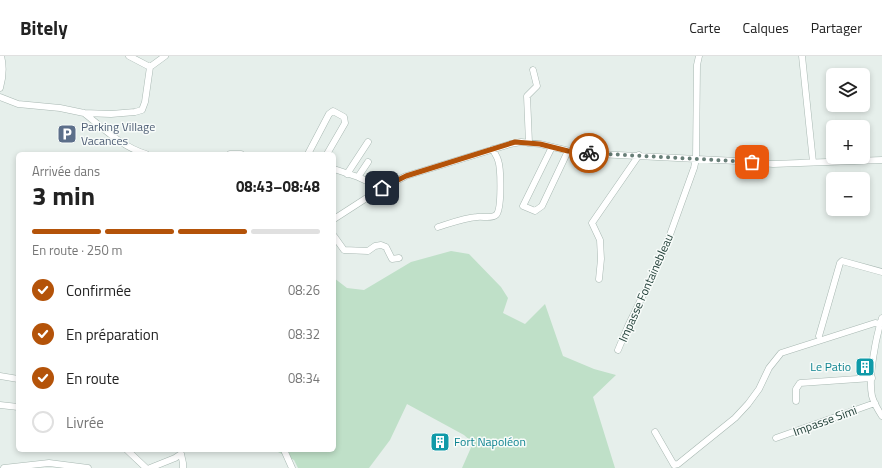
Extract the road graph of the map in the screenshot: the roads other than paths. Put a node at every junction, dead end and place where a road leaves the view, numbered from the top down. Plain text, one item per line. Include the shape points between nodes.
1 (0, 56) edge
2 (129, 56) edge
3 (165, 56) edge
4 (699, 56) edge
5 (802, 56) edge
6 (1, 62) edge
7 (150, 67) junction
8 (534, 70) dead end
9 (0, 88) edge
10 (0, 97) edge
11 (84, 113) junction
12 (368, 142) dead end
13 (528, 143) junction
14 (552, 147) junction
15 (493, 149) junction
16 (568, 151) junction
17 (139, 152) edge
18 (309, 152) edge
19 (329, 152) edge
20 (639, 155) junction
21 (696, 158) junction
22 (882, 160) edge
23 (368, 162) dead end
24 (813, 162) junction
25 (336, 171) edge
26 (347, 174) junction
27 (358, 177) junction
28 (382, 188) junction
29 (336, 218) edge
30 (438, 227) dead end
31 (336, 239) edge
32 (399, 258) dead end
33 (882, 272) edge
34 (599, 279) dead end
35 (881, 321) edge
36 (819, 336) dead end
37 (618, 350) dead end
38 (0, 376) edge
39 (872, 378) junction
40 (16, 380) edge
41 (796, 401) dead end
42 (875, 403) junction
43 (0, 405) edge
44 (16, 407) edge
45 (882, 416) edge
46 (655, 432) dead end
47 (776, 438) dead end
48 (133, 452) edge
49 (182, 452) edge
50 (285, 452) edge
51 (49, 466) edge
52 (4, 468) edge
53 (88, 468) edge
54 (146, 468) edge
55 (150, 468) edge
56 (183, 468) edge
57 (292, 468) edge

1 - 6 street
2 - 7 street
3 - 7 street
4 - 21 street, Impasse Fontainebleau
5 - 24 street
6 - 9 street via 3,75
7 - 11 street via 142,110 111,114
8 - 13 street via 537,86 527,96
10 - 11 street via 18,104
11 - 17 street via 113,137
12 - 26 street
13 - 14 street
13 - 15 street via 515,142
14 - 16 street
14 - 16 street via 523,206 535,211 542,206
15 - 28 street via 406,176
15 - 30 street via 499,162 500,189 497,215 462,220
16 - 20 street
18 - 19 street via 332,111 344,117 345,123
20 - 21 street
20 - 34 street via 592,223 600,240
21 - 24 street via 780,164
21 - 37 street, Impasse Fontainebleau via 663,254
22 - 24 street
23 - 27 street
25 - 26 street
26 - 27 street
27 - 28 street
28 - 29 street
31 - 32 street via 344,250 368,250 381,245 386,247 392,259
33 - 36 street via 842,261 840,263
35 - 39 street
35 - 46 street via 781,353 748,404 735,418 678,464 674,465
38 - 40 street
39 - 41 street via 800,384 796,389
39 - 42 street via 871,392
42 - 45 street
42 - 47 street, Impasse Simi
43 - 44 street
48 - 54 street
49 - 55 street via 175,458
49 - 56 street
50 - 57 street
51 - 52 street
51 - 53 street

